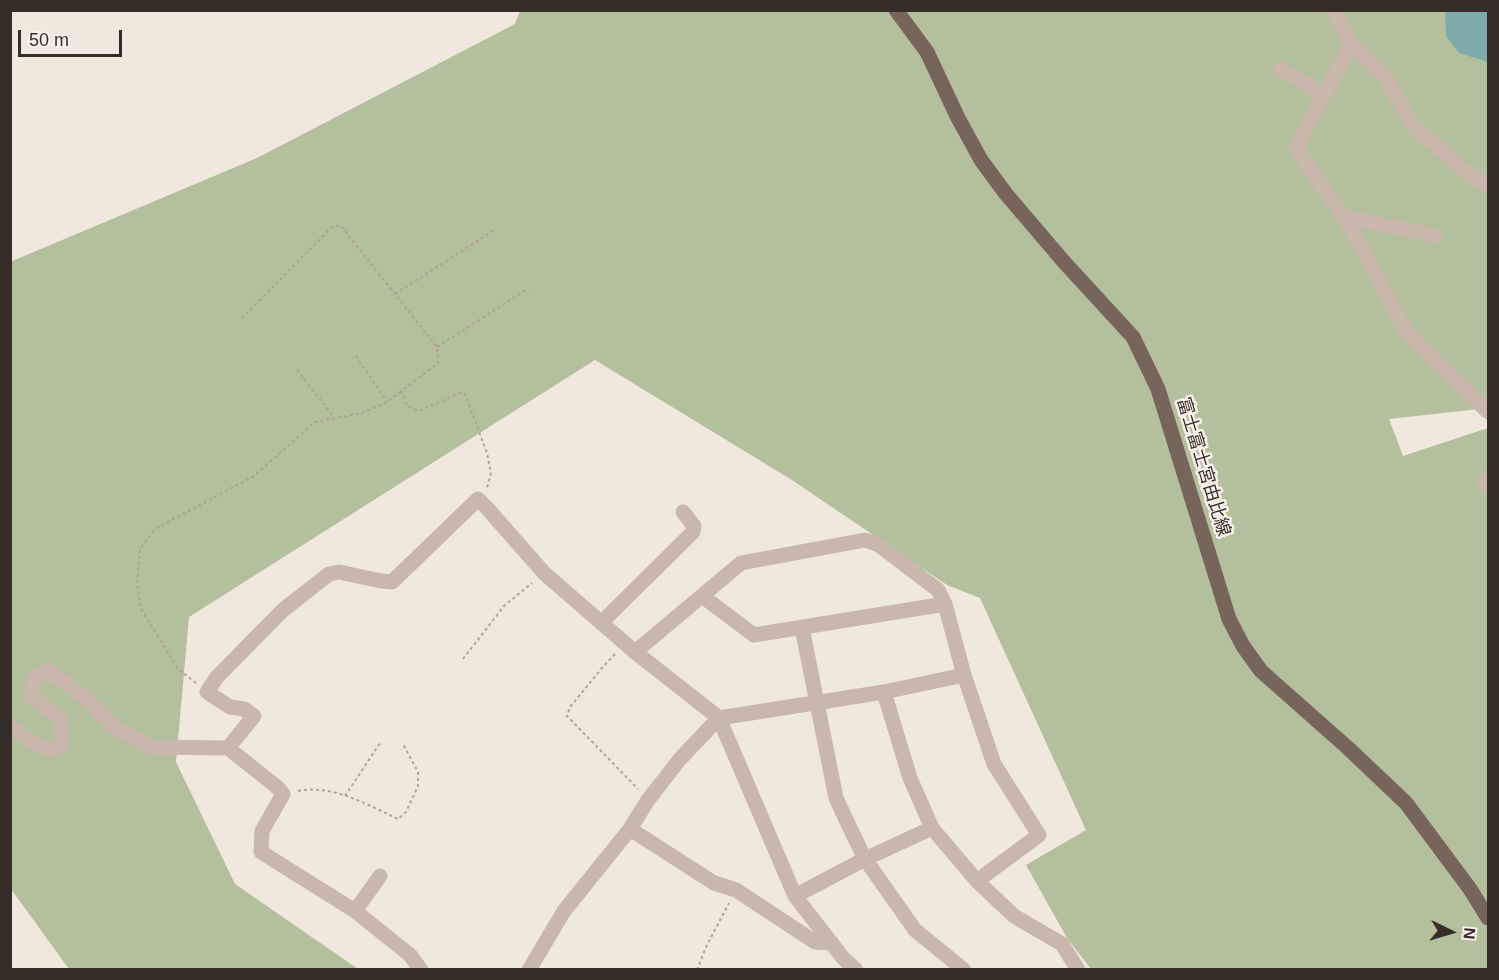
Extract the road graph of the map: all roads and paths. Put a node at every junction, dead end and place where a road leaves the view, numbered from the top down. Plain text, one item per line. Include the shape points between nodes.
1 (896, 10) edge
2 (1333, 10) edge
3 (1351, 44) junction
4 (1281, 69) dead end
5 (1324, 95) junction
6 (1488, 185) edge
7 (1342, 216) junction
8 (496, 229) dead end
9 (1435, 236) dead end
10 (529, 288) dead end
11 (394, 294) junction
12 (242, 318) dead end
13 (436, 347) junction
14 (356, 356) dead end
15 (297, 370) dead end
16 (401, 392) junction
17 (387, 402) junction
18 (1488, 412) edge
19 (334, 417) junction
20 (477, 499) junction
21 (683, 512) dead end
22 (544, 573) junction
23 (702, 596) junction
24 (945, 604) junction
25 (601, 623) junction
26 (802, 628) junction
27 (630, 648) junction
28 (463, 659) dead end
29 (964, 675) junction
30 (207, 692) junction
31 (884, 692) junction
32 (817, 702) junction
33 (719, 718) junction
34 (10, 726) edge
35 (381, 743) dead end
36 (403, 744) dead end
37 (228, 748) junction
38 (283, 794) junction
39 (345, 796) junction
40 (648, 800) junction
41 (932, 828) junction
42 (630, 829) junction
43 (865, 859) junction
44 (380, 876) dead end
45 (977, 880) junction
46 (736, 890) junction
47 (795, 896) junction
48 (355, 911) junction
49 (1488, 918) edge
50 (832, 943) junction
51 (421, 969) edge
52 (529, 969) edge
53 (697, 969) edge
54 (856, 969) edge
55 (964, 969) edge
56 (1078, 969) edge

1 - 49 main road, 富士富士宮由比線 via 927,52 981,160 1064,262 1133,337 1158,389 1229,619 1243,646 1261,670 1406,803
2 - 3 street
3 - 5 street
3 - 6 street via 1385,77 1414,127 1476,180
4 - 5 street
5 - 7 street via 1296,148
7 - 9 street
7 - 18 street via 1407,333
8 - 11 path
10 - 13 path
11 - 12 path via 340,225 332,227
11 - 13 path
13 - 16 path via 438,363
14 - 17 path
15 - 19 path
16 - 17 path
16 - 20 path via 407,405 415,410 465,394 491,473 487,487
17 - 19 path via 363,413
19 - 30 path via 315,422 254,476 155,529 140,549 137,583 141,609 178,669
20 - 22 street
20 - 30 street via 392,582 339,572 329,574 283,609 217,676
21 - 25 street via 694,526 693,531
22 - 25 street
22 - 28 path via 504,606
23 - 24 street via 741,563 865,540 879,545 938,590
23 - 26 street via 754,635
23 - 27 street
24 - 26 street
24 - 29 street
25 - 27 street
26 - 32 street
27 - 33 street
27 - 40 path via 602,668 567,716
29 - 31 street
29 - 45 street via 994,764 1039,835
30 - 37 street via 254,716
31 - 32 street
31 - 41 street via 910,778
32 - 33 street
32 - 43 street via 836,798
33 - 40 street
33 - 47 street
34 - 37 street via 33,743 52,750 62,744 60,719 31,696 34,679 47,671 71,686 114,727 150,747
35 - 39 path
36 - 39 path via 418,772 418,786 406,812 398,819
37 - 38 street
38 - 39 path via 308,789
38 - 48 street via 262,831 261,852
40 - 42 street
41 - 43 street
41 - 45 street
42 - 46 street via 714,883
42 - 52 street via 564,911
43 - 47 street
43 - 55 street via 915,930
44 - 48 street
45 - 56 street via 1014,916 1062,944
46 - 50 street via 815,942
46 - 53 path
47 - 50 street
48 - 51 street via 410,955
50 - 54 street

